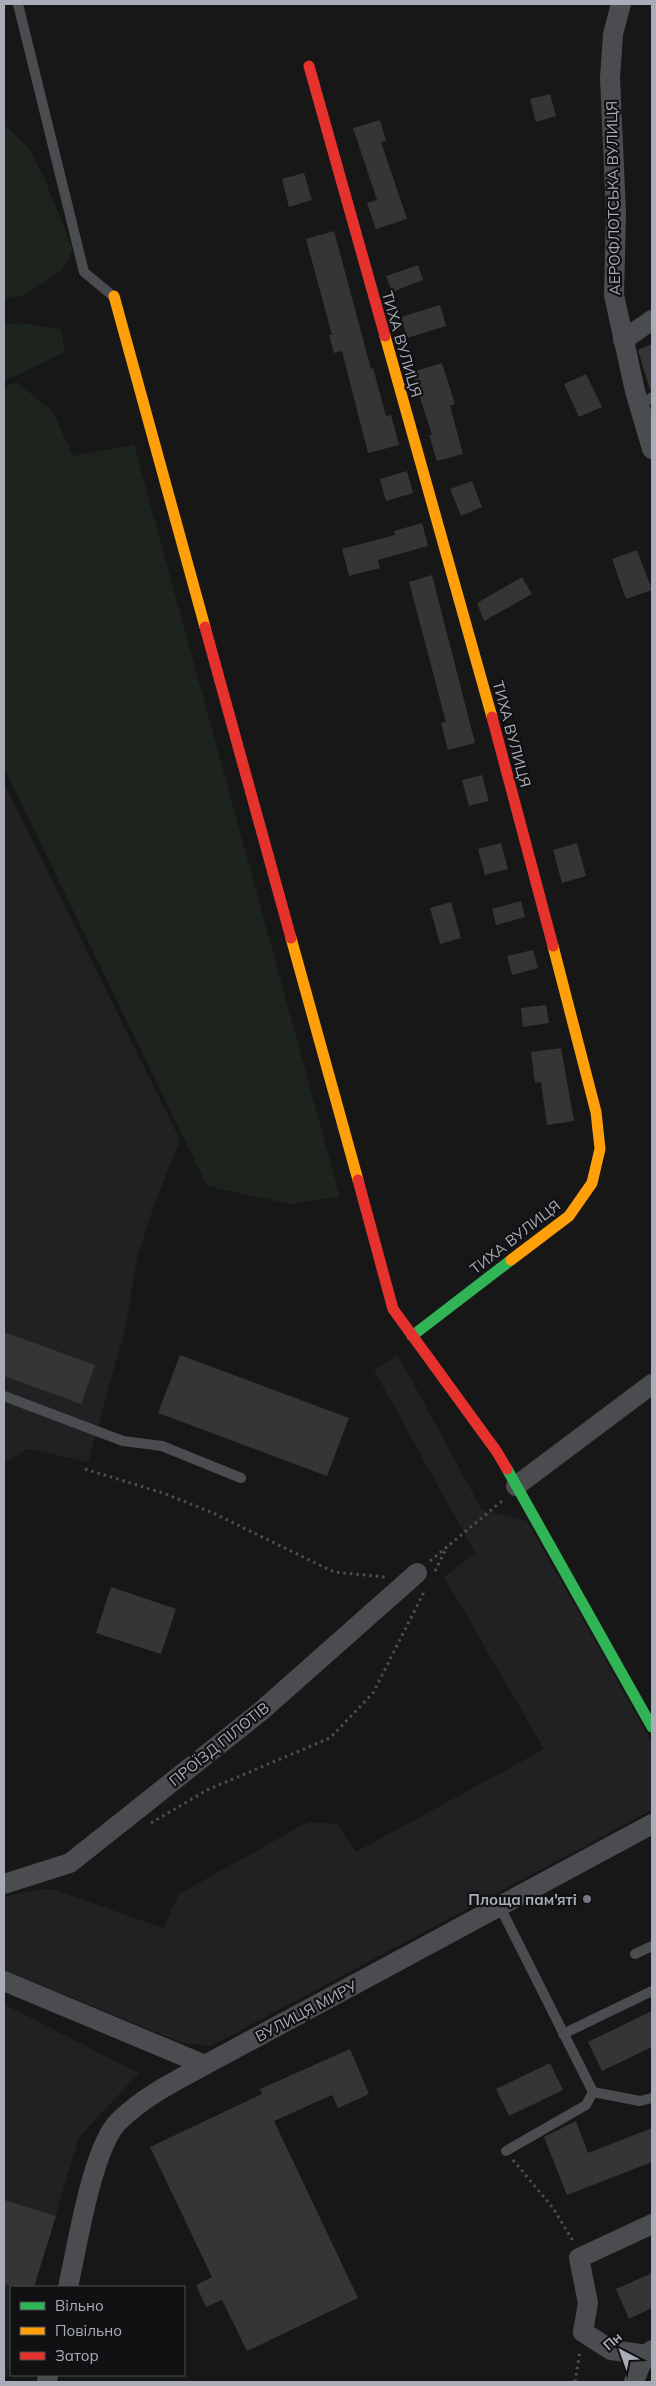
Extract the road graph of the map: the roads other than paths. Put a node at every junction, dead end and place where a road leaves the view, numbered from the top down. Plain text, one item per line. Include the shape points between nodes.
1 (18, 4) edge
2 (621, 4) edge
3 (309, 66) dead end
4 (114, 296) joint
5 (652, 320) edge
6 (622, 340) junction
7 (646, 401) edge
8 (652, 449) edge
9 (412, 1336) junction
10 (652, 1384) edge
11 (4, 1396) edge
12 (241, 1478) dead end
13 (516, 1486) junction
14 (425, 1579) road end
15 (652, 1727) edge
16 (652, 1824) edge
17 (4, 1884) edge
18 (500, 1907) junction
19 (652, 1946) edge
20 (635, 1954) dead end
21 (4, 1981) edge
22 (652, 1991) edge
23 (563, 2034) junction
24 (205, 2065) junction
25 (593, 2092) junction
26 (652, 2098) edge
27 (506, 2151) road end
28 (652, 2224) edge
29 (68, 2286) edge
30 (649, 2353) edge
31 (634, 2382) edge

1 - 4 lane via 84,272
2 - 6 street, АЕРОФЛОТСЬКА ВУЛИЦЯ via 613,34 610,78 616,213 614,294
3 - 9 street, ТИХА ВУЛИЦЯ via 501,746 596,1112 600,1149 592,1183 569,1216
4 - 9 street via 393,1309
5 - 6 street
6 - 7 street, АЕРОФЛОТСЬКА ВУЛИЦЯ
7 - 8 street, АЕРОФЛОТСЬКА ВУЛИЦЯ
9 - 13 street via 496,1452
10 - 13 street
11 - 12 lane via 123,1441 162,1446
13 - 15 street
14 - 17 street, ПРОЇЗД ПІЛОТІВ via 70,1863
16 - 18 street, ВУЛИЦЯ МИРУ
18 - 23 lane
18 - 24 street, ВУЛИЦЯ МИРУ
19 - 20 lane
21 - 24 street
22 - 23 lane
23 - 25 lane
24 - 29 street, ВУЛИЦЯ МИРУ via 135,2108 118,2122 107,2137 99,2153
25 - 26 lane via 640,2101
25 - 27 lane via 586,2105
28 - 30 street via 578,2258 588,2303 583,2332 611,2350
30 - 31 street

